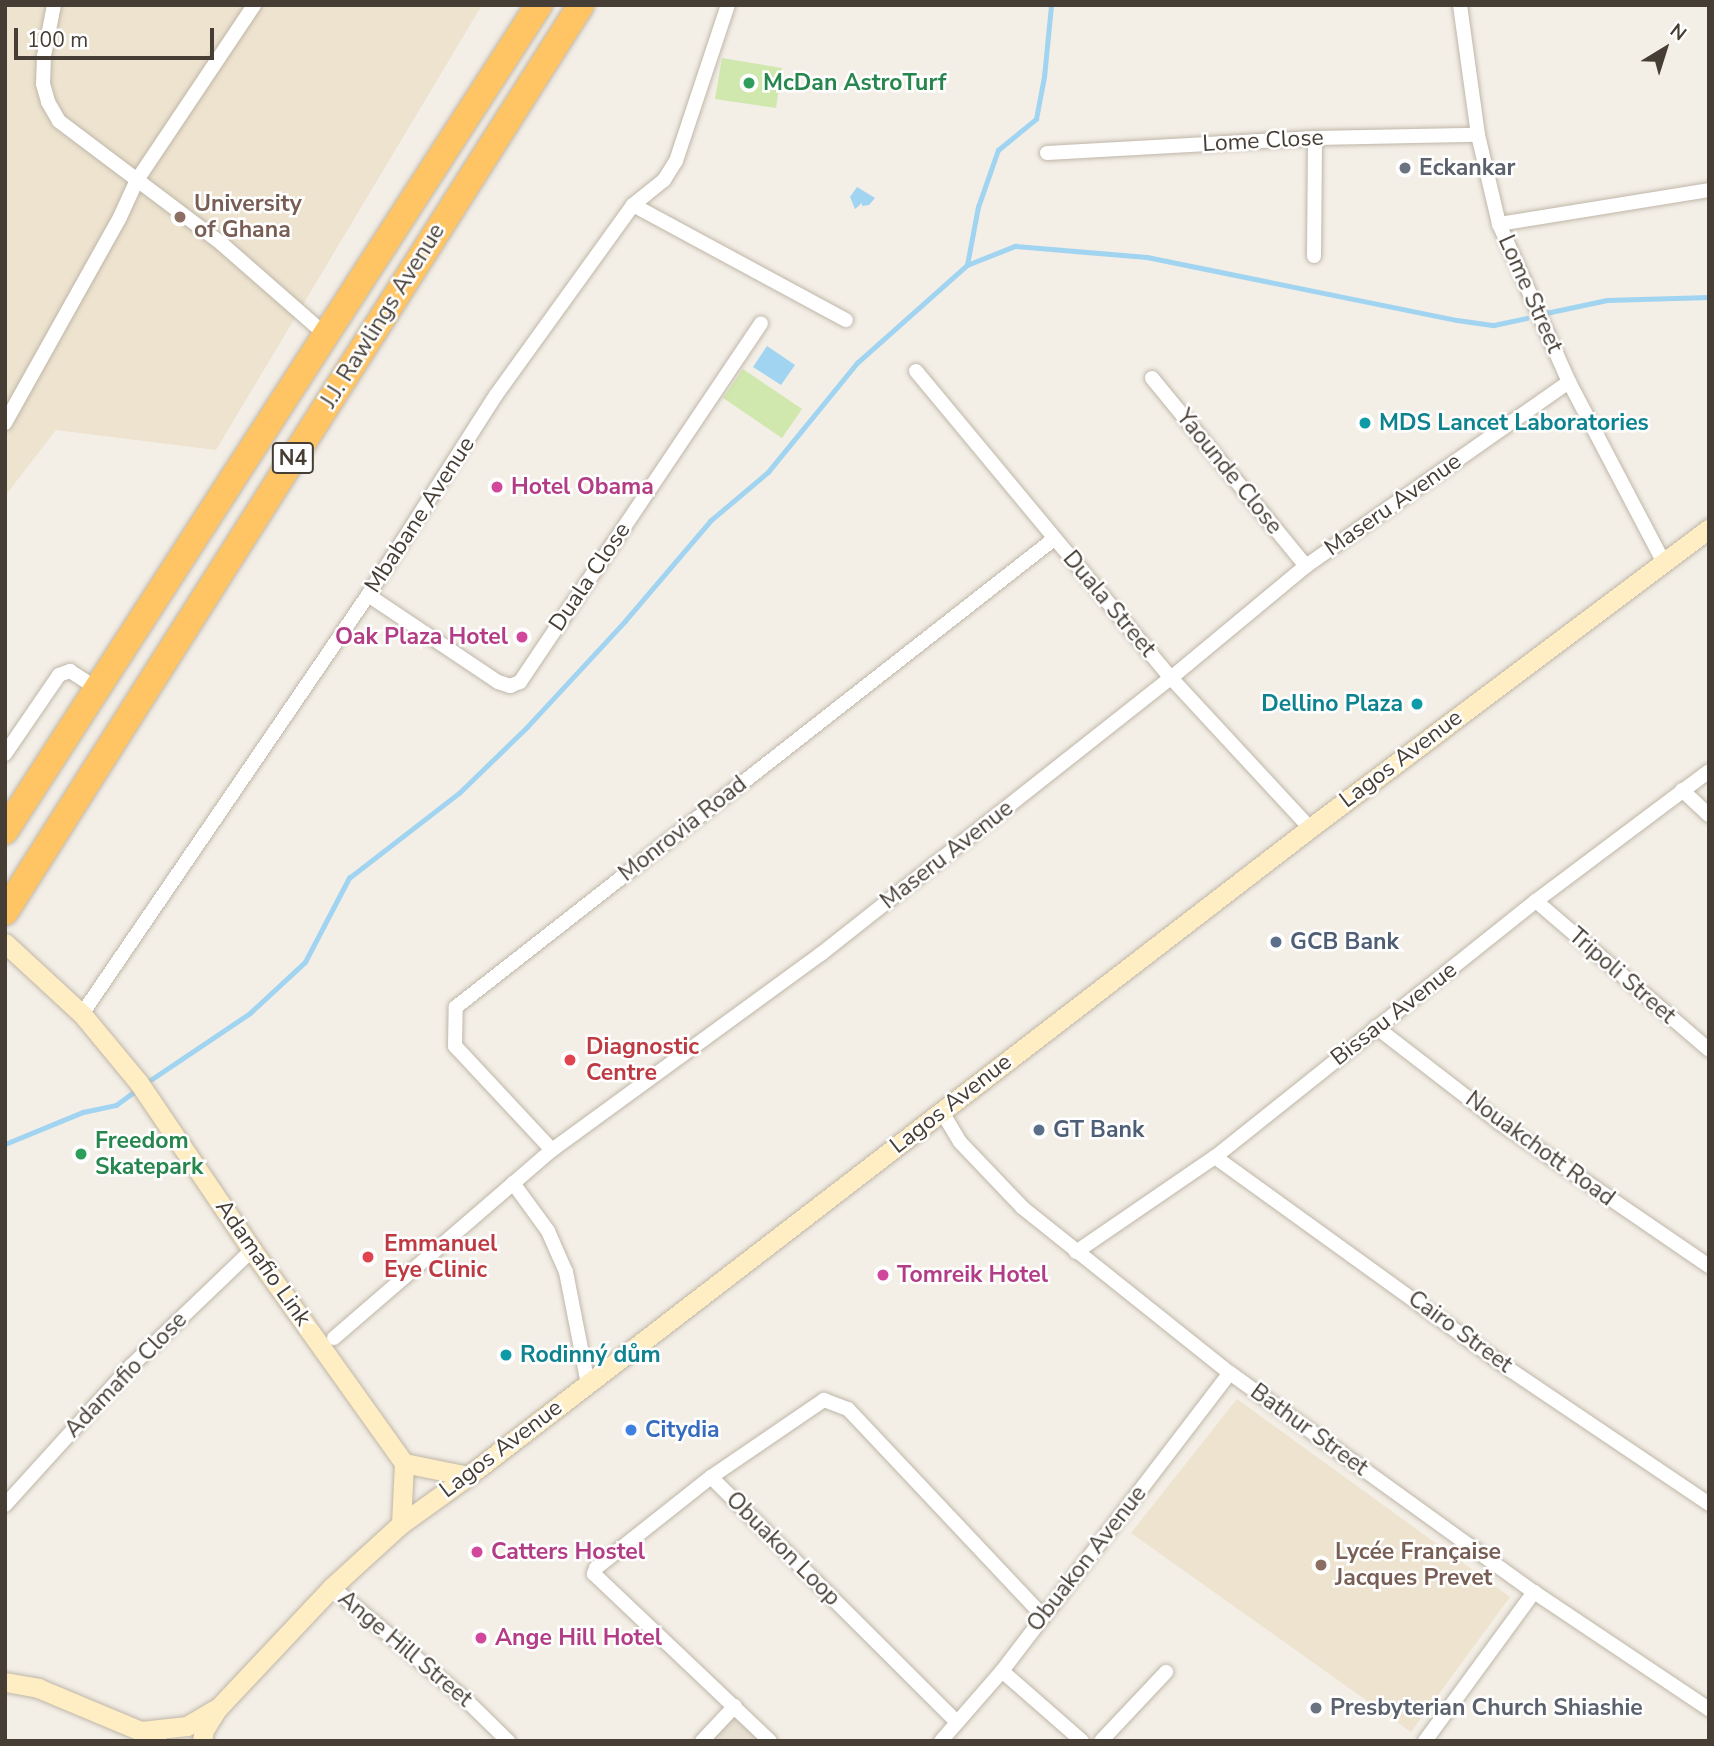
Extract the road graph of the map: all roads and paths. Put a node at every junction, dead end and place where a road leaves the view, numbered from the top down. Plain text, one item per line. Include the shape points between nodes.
1 (54, 5) edge
2 (254, 5) edge
3 (539, 5) edge
4 (581, 5) edge
5 (728, 5) edge
6 (1460, 5) edge
7 (1478, 135) junction
8 (1315, 138) junction
9 (1047, 153) dead end
10 (137, 180) junction
11 (1709, 190) edge
12 (633, 205) junction
13 (1499, 224) junction
14 (1314, 256) dead end
15 (846, 320) dead end
16 (761, 324) dead end
17 (326, 335) junction
18 (916, 371) dead end
19 (1152, 378) dead end
20 (1569, 383) junction
21 (5, 423) edge
22 (1709, 528) edge
23 (1054, 539) junction
24 (1663, 561) junction
25 (1306, 566) junction
26 (368, 595) junction
27 (1171, 678) junction
28 (96, 688) junction
29 (5, 754) edge
30 (1709, 771) edge
31 (1682, 790) junction
32 (1709, 815) edge
33 (1310, 828) junction
34 (5, 831) edge
35 (1536, 901) junction
36 (5, 912) edge
37 (5, 943) edge
38 (82, 1014) junction
39 (1376, 1027) junction
40 (1709, 1050) edge
41 (942, 1112) junction
42 (552, 1150) junction
43 (1214, 1157) junction
44 (513, 1183) junction
45 (252, 1250) junction
46 (1076, 1252) junction
47 (1709, 1266) edge
48 (334, 1338) dead end
49 (1230, 1373) junction
50 (588, 1384) junction
51 (404, 1463) junction
52 (468, 1476) junction
53 (711, 1477) junction
54 (7, 1498) edge
55 (1709, 1504) edge
56 (401, 1524) junction
57 (332, 1587) junction
58 (1534, 1592) junction
59 (1043, 1616) junction
60 (1002, 1671) junction
61 (1166, 1672) dead end
62 (5, 1682) edge
63 (735, 1706) junction
64 (218, 1708) junction
65 (1709, 1709) edge
66 (957, 1722) junction
67 (149, 1736) edge
68 (202, 1741) edge
69 (508, 1741) edge
70 (702, 1741) edge
71 (770, 1741) edge
72 (941, 1741) edge
73 (1082, 1741) edge
74 (1101, 1741) edge
75 (1425, 1741) edge

1 - 10 street via 44,56 48,102 59,121
2 - 10 street
3 - 17 highway, J.J. Rawlings Avenue / N4
4 - 36 highway, J.J. Rawlings Avenue / N4
5 - 12 street, Mbabane Avenue via 676,161 664,180
6 - 7 street, Lome Street
7 - 8 street, Lome Close
7 - 13 street, Lome Street
8 - 9 street, Lome Close
8 - 14 street
10 - 17 street via 222,244
10 - 21 street
11 - 13 street
12 - 15 street
12 - 26 street, Mbabane Avenue via 496,395
13 - 20 street, Lome Street
16 - 26 street, Duala Close via 520,682 510,686 498,682
17 - 28 highway, J.J. Rawlings Avenue / N4
18 - 23 street, Duala Street
19 - 25 street, Yaounde Close
20 - 24 street, Lome Street
20 - 25 street, Maseru Avenue
22 - 24 street, Lagos Avenue
23 - 27 street, Duala Street
23 - 42 street, Monrovia Road via 456,1007 455,1046
24 - 33 street, Lagos Avenue
25 - 27 street, Maseru Avenue
26 - 38 street, Mbabane Avenue
27 - 33 street, Duala Street
27 - 42 street, Maseru Avenue via 821,954
28 - 29 street via 70,671 59,675
28 - 34 highway, J.J. Rawlings Avenue / N4
30 - 31 street, Bissau Avenue
31 - 32 street
31 - 35 street, Bissau Avenue
33 - 41 street, Lagos Avenue
35 - 39 street, Bissau Avenue
35 - 40 street, Tripoli Street
37 - 38 street, Adamafio Link
38 - 45 street, Adamafio Link via 139,1083
39 - 43 street, Bissau Avenue
39 - 47 street, Nouakchott Road via 1500,1123
41 - 46 street, Bathur Street via 978,1161 1023,1208
41 - 50 street, Lagos Avenue
42 - 44 street, Maseru Avenue
43 - 46 street, Bissau Avenue
43 - 55 street, Cairo Street via 1512,1371
44 - 48 street, Maseru Avenue
44 - 50 street via 548,1231 566,1272
45 - 51 street, Adamafio Link
45 - 54 street, Adamafio Close via 131,1366
46 - 49 street, Bathur Street
49 - 58 street, Bathur Street
49 - 59 street, Obuakon Avenue
50 - 52 street, Lagos Avenue
51 - 52 street
51 - 56 street
52 - 56 street, Lagos Avenue
53 - 59 street via 824,1400 835,1402 848,1409
53 - 63 street, Obuakon Loop via 594,1574
53 - 66 street, Obuakon Loop
56 - 57 street, Lagos Avenue
57 - 64 street, Lagos Avenue
57 - 69 street, Ange Hill Street
58 - 65 street, Bathur Street
58 - 75 street
59 - 60 street, Obuakon Avenue
60 - 66 street, Obuakon Avenue
60 - 73 street
61 - 74 street
62 - 67 street via 38,1688
63 - 70 street
63 - 71 street, Obuakon Loop
64 - 67 street, Lagos Avenue via 187,1726
64 - 68 street, Lagos Avenue
66 - 72 street, Obuakon Avenue

